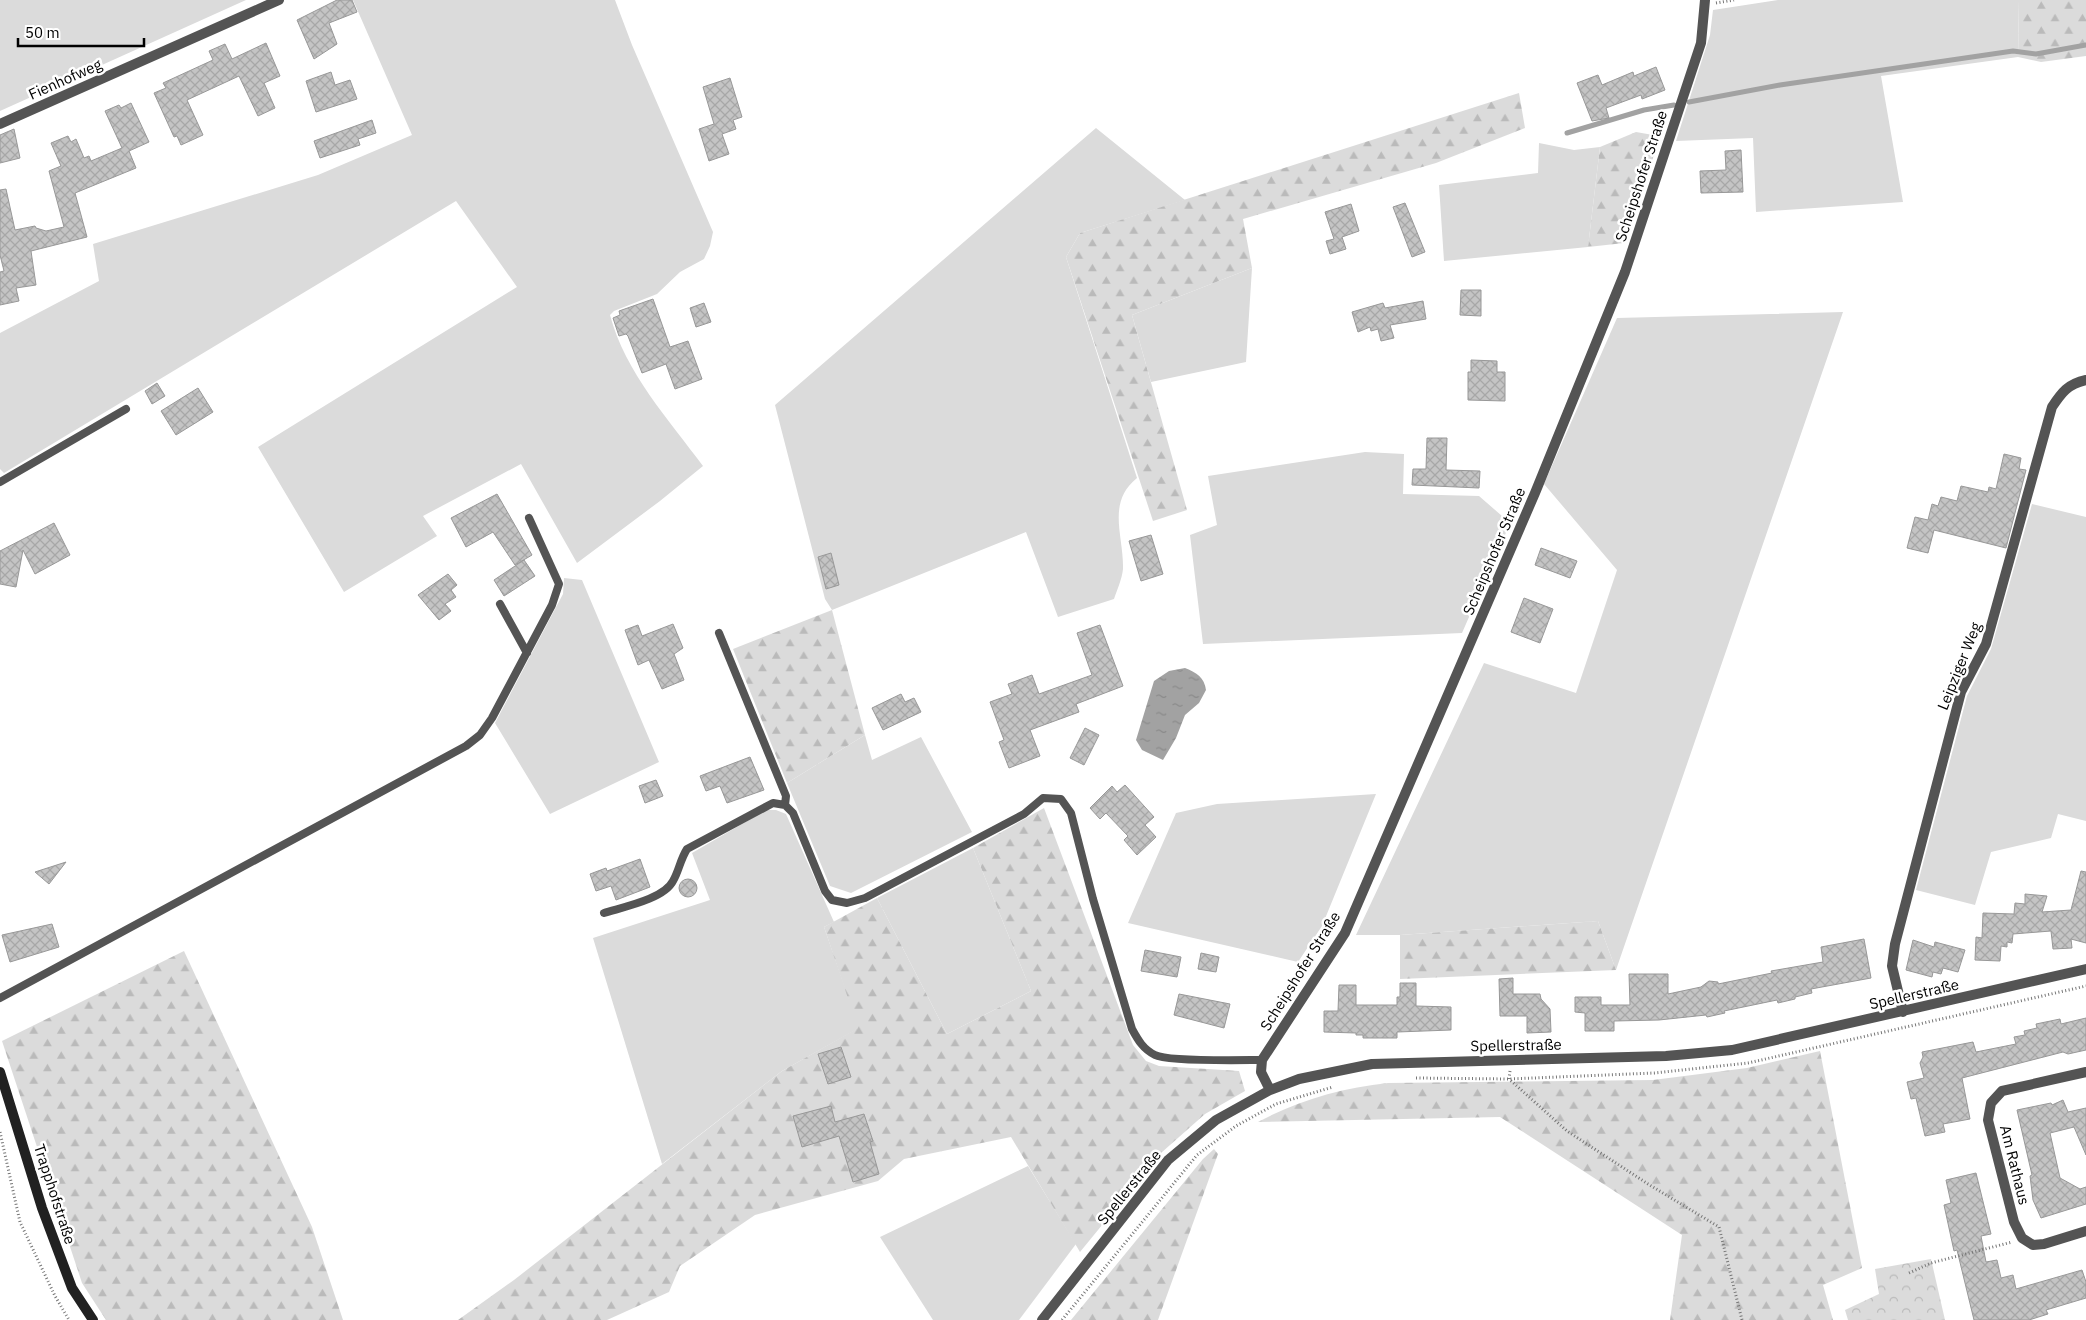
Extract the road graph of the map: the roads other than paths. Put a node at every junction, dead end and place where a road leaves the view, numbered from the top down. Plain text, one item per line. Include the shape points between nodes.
1 (279, 0) edge
2 (1705, 0) edge
3 (0, 124) edge
4 (2086, 380) edge
5 (126, 409) dead end
6 (0, 482) edge
7 (528, 518) dead end
8 (500, 604) dead end
9 (719, 633) dead end
10 (527, 653) junction
11 (785, 805) junction
12 (604, 913) dead end
13 (2086, 969) edge
14 (0, 998) edge
15 (1903, 1012) junction
16 (1262, 1060) junction
17 (0, 1072) edge
18 (2086, 1072) edge
19 (1270, 1090) junction
20 (2086, 1231) edge
21 (93, 1320) edge
22 (1042, 1320) edge

1 - 3 street, Fienhofweg
2 - 16 street, Scheipshofer Straße via 1701,43 1625,272 1535,493 1345,933
4 - 15 street, Leipziger Weg via 2062,391 2052,407 1986,644 1961,692 1894,944 1892,966
5 - 6 lane
7 - 10 lane via 559,584
8 - 10 lane
9 - 11 lane via 786,796
10 - 14 lane via 492,718 480,735 466,746
11 - 12 lane via 773,803 687,849 666,892
11 - 16 lane via 793,813 825,891 832,900 847,903 865,898 1024,814 1043,798 1061,799 1071,813 1132,1030 1142,1046 1156,1056
13 - 15 street, Spellerstraße
15 - 19 street, Spellerstraße via 1732,1050 1666,1056 1372,1064 1299,1079
16 - 19 street via 1261,1072
17 - 21 street, Trapphofstraße via 42,1208 65,1270 72,1288
18 - 20 street, Am Rathaus via 2002,1091 1991,1103 1988,1120 2014,1222 2022,1238 2033,1244 2044,1244
19 - 22 street, Spellerstraße via 1216,1120 1168,1160

